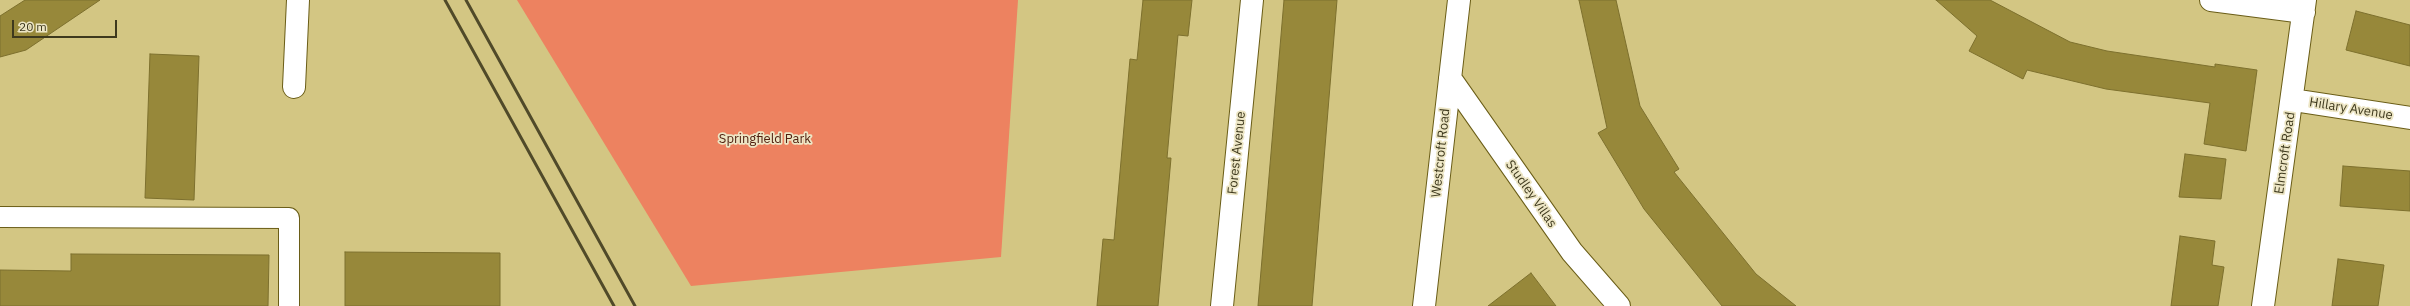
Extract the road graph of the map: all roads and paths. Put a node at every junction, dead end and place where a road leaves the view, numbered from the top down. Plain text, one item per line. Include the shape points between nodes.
1 (298, 0) edge
2 (1252, 0) edge
3 (1459, 0) edge
4 (2211, 0) edge
5 (2305, 6) edge
6 (1450, 78) junction
7 (294, 87) dead end
8 (2292, 100) junction
9 (2410, 118) edge
10 (0, 217) edge
11 (289, 306) edge
12 (1222, 306) edge
13 (1424, 306) edge
14 (1619, 306) edge
15 (2264, 306) edge

1 - 7 street
2 - 12 street, Forest Avenue
3 - 6 street, Westcroft Road
4 - 5 street
5 - 8 street, Elmcroft Road
6 - 13 street, Westcroft Road
6 - 14 street, Studley Villas via 1572,252
8 - 9 street, Hillary Avenue
8 - 15 street, Elmcroft Road
10 - 11 lane via 289,218

